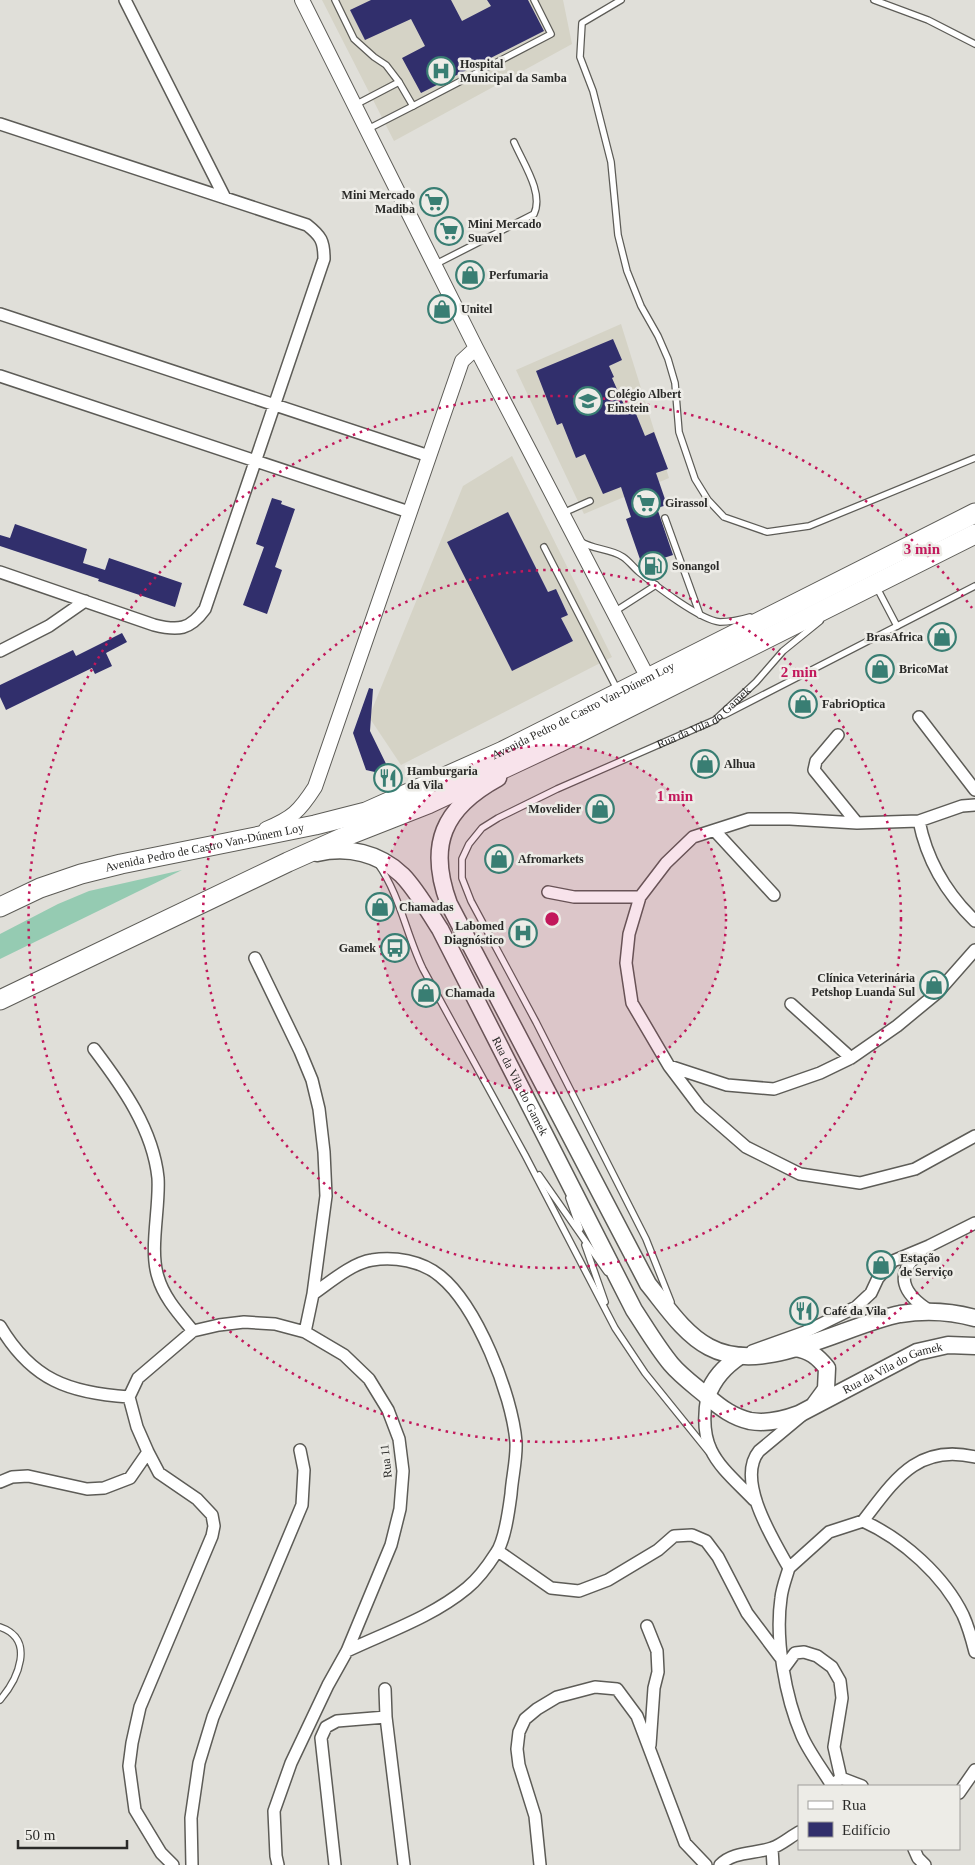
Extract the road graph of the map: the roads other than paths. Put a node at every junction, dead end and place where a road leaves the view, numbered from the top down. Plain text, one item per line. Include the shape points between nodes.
1 (126, 0) edge
2 (302, 0) edge
3 (335, 0) edge
4 (534, 0) edge
5 (621, 0) edge
6 (874, 0) edge
7 (975, 44) edge
8 (400, 82) junction
9 (354, 105) junction
10 (413, 106) junction
11 (0, 124) edge
12 (366, 130) junction
13 (514, 142) dead end
14 (225, 198) junction
15 (434, 265) junction
16 (0, 314) edge
17 (476, 348) junction
18 (0, 376) edge
19 (275, 405) junction
20 (429, 456) junction
21 (975, 458) edge
22 (256, 461) junction
23 (590, 501) dead end
24 (409, 512) junction
25 (975, 513) edge
26 (563, 514) junction
27 (665, 518) dead end
28 (975, 534) edge
29 (576, 538) junction
30 (544, 546) dead end
31 (0, 572) edge
32 (876, 584) junction
33 (656, 586) junction
34 (975, 586) edge
35 (814, 594) junction
36 (852, 596) junction
37 (85, 601) junction
38 (614, 612) junction
39 (762, 612) dead end
40 (700, 615) junction
41 (753, 616) dead end
42 (897, 626) junction
43 (0, 651) edge
44 (648, 678) junction
45 (619, 692) junction
46 (919, 717) dead end
47 (715, 720) junction
48 (838, 736) dead end
49 (515, 765) junction
50 (975, 790) edge
51 (975, 805) edge
52 (918, 821) junction
53 (857, 823) junction
54 (714, 831) junction
55 (222, 844) junction
56 (368, 854) junction
57 (288, 862) junction
58 (548, 892) dead end
59 (774, 895) dead end
60 (640, 897) junction
61 (0, 907) edge
62 (975, 921) edge
63 (975, 950) edge
64 (255, 958) dead end
65 (0, 1000) edge
66 (791, 1004) dead end
67 (94, 1049) dead end
68 (851, 1058) junction
69 (669, 1066) junction
70 (975, 1136) edge
71 (550, 1144) junction
72 (525, 1155) junction
73 (975, 1223) edge
74 (583, 1238) junction
75 (929, 1246) junction
76 (313, 1294) junction
77 (634, 1310) junction
78 (930, 1310) junction
79 (975, 1318) edge
80 (612, 1322) junction
81 (0, 1326) edge
82 (683, 1326) junction
83 (193, 1332) junction
84 (306, 1332) junction
85 (975, 1346) edge
86 (795, 1348) junction
87 (740, 1356) junction
88 (707, 1396) junction
89 (129, 1397) junction
90 (814, 1406) junction
91 (300, 1450) dead end
92 (148, 1452) junction
93 (975, 1457) edge
94 (714, 1459) junction
95 (0, 1482) edge
96 (754, 1500) junction
97 (863, 1521) junction
98 (498, 1551) junction
99 (789, 1568) junction
100 (647, 1626) dead end
101 (0, 1627) edge
102 (347, 1651) junction
103 (975, 1652) edge
104 (782, 1663) junction
105 (385, 1690) dead end
106 (0, 1700) edge
107 (386, 1718) junction
108 (650, 1746) junction
109 (975, 1770) edge
110 (834, 1783) edge
111 (853, 1785) edge
112 (960, 1792) edge
113 (798, 1833) edge
114 (772, 1848) junction
115 (914, 1850) edge
116 (173, 1865) edge
117 (192, 1865) edge
118 (278, 1865) edge
119 (335, 1865) edge
120 (404, 1865) edge
121 (540, 1865) edge
122 (706, 1865) edge
123 (720, 1865) edge
124 (773, 1865) edge
125 (925, 1865) edge

1 - 14 street
2 - 9 street
3 - 8 lane via 354,38 386,65
4 - 10 lane via 550,34
5 - 21 lane via 582,23 580,57 593,91 611,162 618,235 627,271 640,306 668,359 675,383 679,432 695,479 708,500 724,517 767,532 809,526
6 - 7 lane via 928,20
8 - 9 lane
8 - 10 lane
9 - 12 street
10 - 12 lane
11 - 14 street
12 - 15 street
13 - 15 lane via 537,194 538,206 534,214
14 - 19 street via 307,225 318,234 324,246 324,259
15 - 17 street
16 - 19 street
17 - 20 street via 462,361
17 - 26 street
18 - 22 street
19 - 20 street
19 - 22 street
20 - 24 street
22 - 24 street
22 - 37 street via 206,609 198,620 185,628 170,629
23 - 26 lane
24 - 55 street via 314,787 292,817 263,831
25 - 35 highway, Avenida Pedro de Castro Van-Dúnem Loy
26 - 29 street
27 - 40 lane
28 - 32 highway, Avenida Pedro de Castro Van-Dúnem Loy
29 - 33 lane via 583,544 624,557
29 - 38 street
30 - 45 lane
31 - 37 street
32 - 36 highway, Avenida Pedro de Castro Van-Dúnem Loy
32 - 42 lane
33 - 38 lane
33 - 40 lane
34 - 42 lane
35 - 39 lane
35 - 44 highway, Avenida Pedro de Castro Van-Dúnem Loy
36 - 47 lane, Rua da Vila do Gamek via 783,652
36 - 49 highway, Avenida Pedro de Castro Van-Dúnem Loy
37 - 43 street via 49,626
38 - 44 street
40 - 41 lane via 718,622 736,622
42 - 47 lane
44 - 45 highway, Avenida Pedro de Castro Van-Dúnem Loy
45 - 55 highway, Avenida Pedro de Castro Van-Dúnem Loy via 503,751 366,812 315,826
46 - 50 street
47 - 82 lane, Rua da Vila do Gamek via 498,818 482,828 462,859 462,878 470,901 536,1022 646,1239
48 - 53 street via 816,761 814,770
49 - 57 highway, Avenida Pedro de Castro Van-Dúnem Loy
49 - 82 main road, Rua da Vila do Gamek via 453,814 440,845 438,858 442,884 648,1284
51 - 52 street via 962,806
52 - 53 street
52 - 62 street via 922,838 944,886
53 - 54 street via 750,820
54 - 59 street
54 - 60 street via 693,837 666,863
55 - 61 highway, Avenida Pedro de Castro Van-Dúnem Loy via 81,874 40,888
56 - 57 main road, Rua da Vila do Gamek via 355,850 331,851
56 - 71 main road, Rua da Vila do Gamek via 404,876 440,929
56 - 72 lane via 386,876 423,968
57 - 65 highway, Avenida Pedro de Castro Van-Dúnem Loy
58 - 60 street via 574,897
60 - 69 street via 629,934 626,963 632,1003
63 - 68 street via 937,993
64 - 76 street via 300,1050 319,1109 326,1196
66 - 68 street
67 - 83 street via 120,1082 152,1148 158,1177 157,1276 166,1297
68 - 69 street via 774,1089 727,1085
69 - 70 street via 700,1107 746,1147 800,1174 860,1183 915,1169
71 - 74 lane
71 - 77 main road, Rua da Vila do Gamek
72 - 74 lane
72 - 80 lane
73 - 75 street
74 - 77 lane
74 - 80 lane
75 - 78 street via 912,1259 904,1284 918,1303
75 - 87 street via 893,1261 856,1307 805,1332
76 - 84 street
76 - 98 street via 369,1260 392,1258 419,1264 439,1274 470,1311 493,1358 506,1395 516,1442 509,1514
77 - 88 main road, Rua da Vila do Gamek via 671,1364
78 - 79 main road, Rua da Vila do Gamek
78 - 86 main road, Rua da Vila do Gamek via 868,1322
80 - 94 lane via 645,1373
81 - 89 street via 35,1370 65,1386 99,1395
82 - 87 main road, Rua da Vila do Gamek via 709,1348
83 - 84 street, Rua 11 via 244,1322 275,1324
83 - 89 street, Rua 11 via 138,1378
84 - 102 street, Rua 11 via 344,1355 369,1379 388,1410 399,1439 403,1471 400,1509 391,1545
85 - 90 main road, Rua da Vila do Gamek via 948,1345 917,1352
86 - 87 main road, Rua da Vila do Gamek
86 - 90 main road, Rua da Vila do Gamek via 814,1354 827,1368 826,1389
87 - 88 main road via 719,1373
88 - 90 main road, Rua da Vila do Gamek via 737,1418 752,1421 783,1420
88 - 94 street via 705,1427
89 - 92 street
90 - 96 street via 754,1457
91 - 117 street via 304,1470 302,1505 212,1717 199,1763 190,1818
92 - 95 street via 130,1478 104,1488 87,1489 28,1476
92 - 116 street via 159,1473 197,1499 212,1515 214,1526 140,1707 129,1766 135,1810 161,1853
93 - 97 street via 950,1454 909,1467
94 - 96 street
96 - 99 street
97 - 99 street via 829,1532
97 - 103 street via 882,1529 942,1581 963,1615
98 - 102 street via 468,1587 427,1615
98 - 104 street via 551,1588 579,1591 608,1580 658,1550 674,1536 692,1535 706,1541 718,1557 747,1612
99 - 104 street via 781,1598
100 - 108 street via 658,1658
101 - 106 lane via 16,1637 21,1660
102 - 118 street, Rua 11 via 291,1763 274,1811
104 - 110 street via 802,1736
104 - 110 street via 804,1652 832,1667 840,1681 842,1698 834,1747
105 - 107 street
107 - 119 street via 337,1721 326,1727 321,1738
107 - 120 street
108 - 121 street via 637,1716 617,1689 595,1687 557,1697 525,1719 517,1749 535,1816
108 - 122 street via 685,1843
109 - 112 street
110 - 111 street
113 - 114 street
114 - 123 street via 740,1855
114 - 124 street
115 - 125 street

